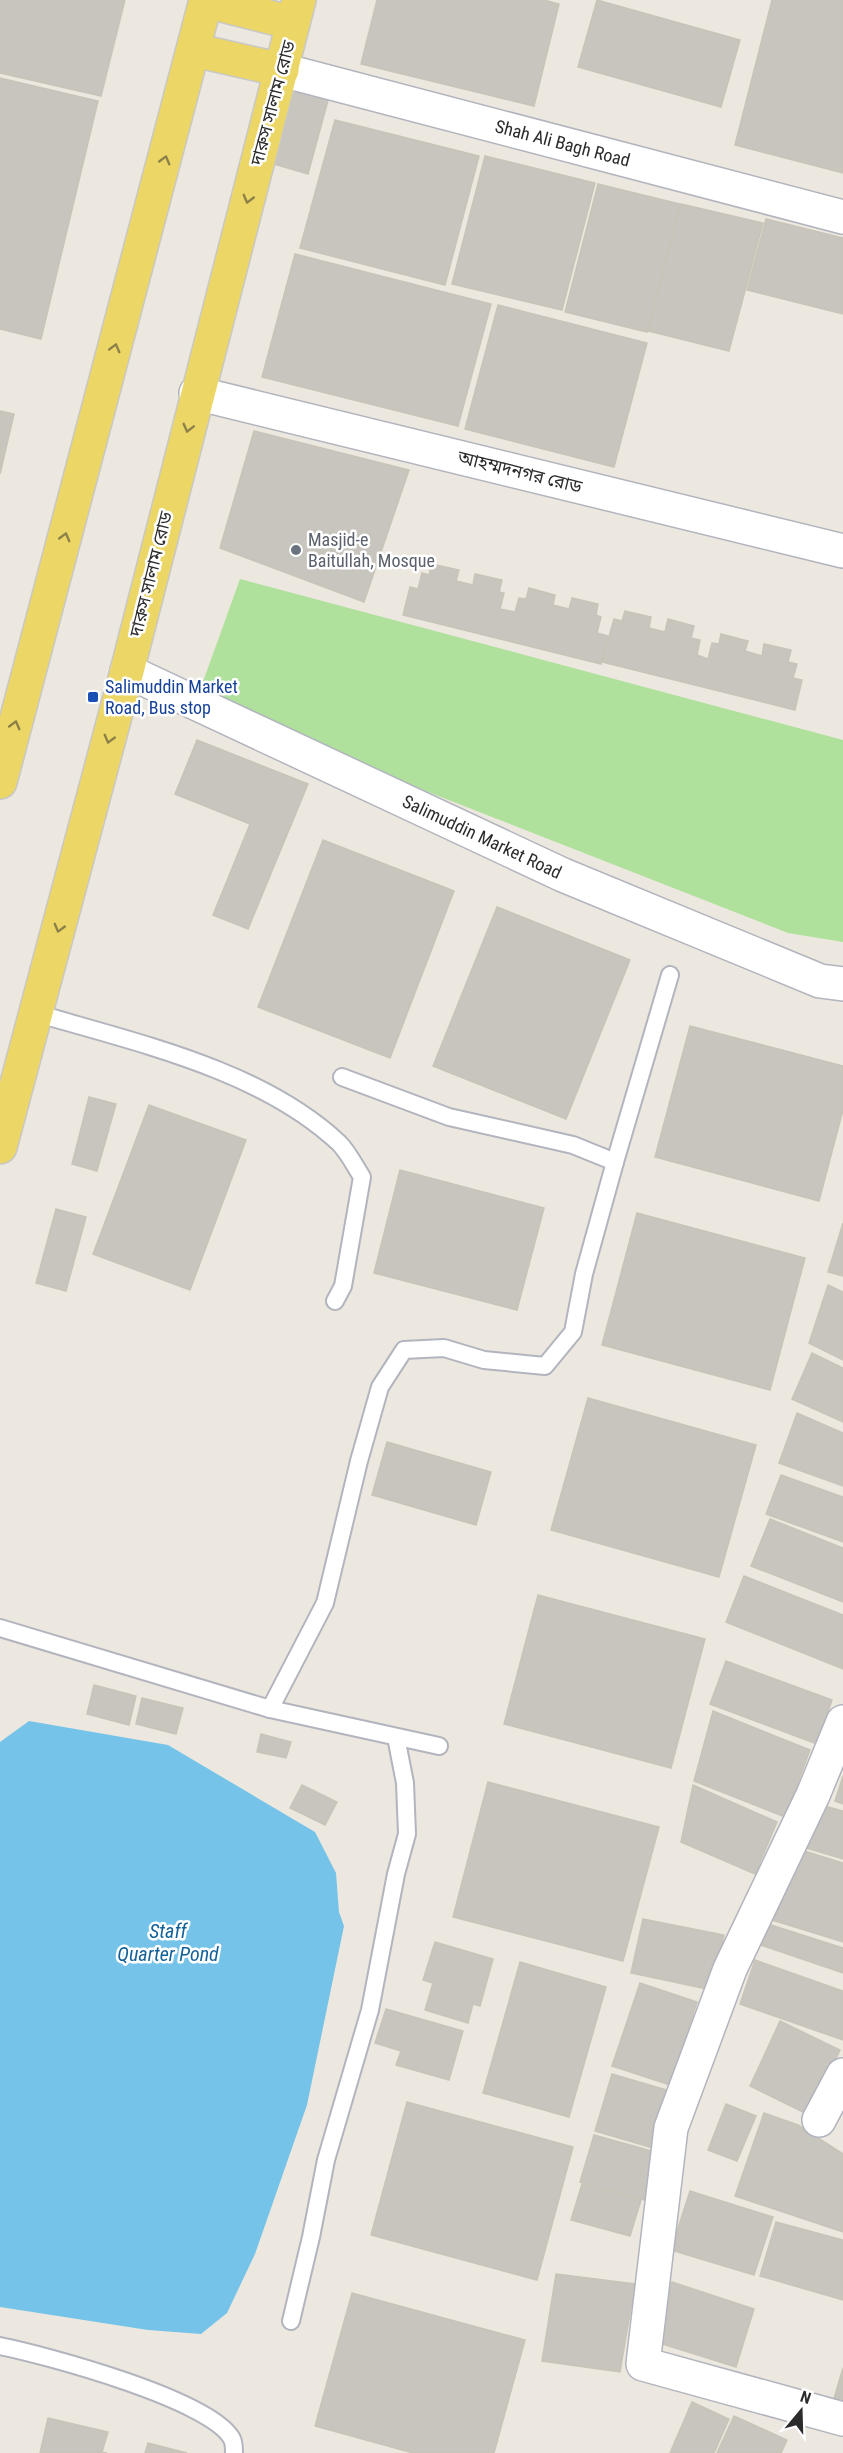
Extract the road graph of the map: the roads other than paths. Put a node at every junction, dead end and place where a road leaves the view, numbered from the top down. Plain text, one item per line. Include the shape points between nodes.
1 (205, 0) edge
2 (296, 11) edge
3 (194, 50) junction
4 (282, 70) junction
5 (843, 217) edge
6 (196, 393) junction
7 (843, 551) edge
8 (127, 671) junction
9 (0, 782) edge
10 (670, 975) dead end
11 (843, 984) edge
12 (36, 1013) junction
13 (342, 1077) dead end
14 (0, 1147) edge
15 (615, 1162) junction
16 (335, 1301) dead end
17 (0, 1628) edge
18 (270, 1709) junction
19 (843, 1722) edge
20 (396, 1737) junction
21 (439, 1746) dead end
22 (843, 2075) edge
23 (819, 2120) dead end
24 (291, 2321) dead end
25 (0, 2346) edge
26 (843, 2419) edge
27 (234, 2453) edge

1 - 2 main road
1 - 3 main road
2 - 4 main road, দারুস সালাম রোড
3 - 4 main road
9 -> 3 main road
4 - 5 street, Shah Ali Bagh Road
4 -> 6 main road, দারুস সালাম রোড
6 - 7 street, আহম্মদনগর রোড
6 -> 8 main road, দারুস সালাম রোড
8 - 11 street, Salimuddin Market Road via 563,875 820,981
8 -> 12 main road, দারুস সালাম রোড
10 - 15 lane
12 - 14 main road, দারুস সালাম রোড
12 - 16 lane via 183,1055 287,1104 340,1144 362,1177 343,1286
13 - 15 lane via 449,1117 573,1145
15 - 18 lane via 584,1274 573,1332 545,1366 484,1360 444,1348 404,1350 380,1387 325,1603
17 - 18 lane
18 - 20 lane
19 - 26 street via 730,1970 672,2128 643,2364
20 - 21 lane
20 - 24 lane via 405,1782 407,1834 370,2010 326,2160
22 - 23 street
25 - 27 lane via 130,2382 205,2414 232,2439

